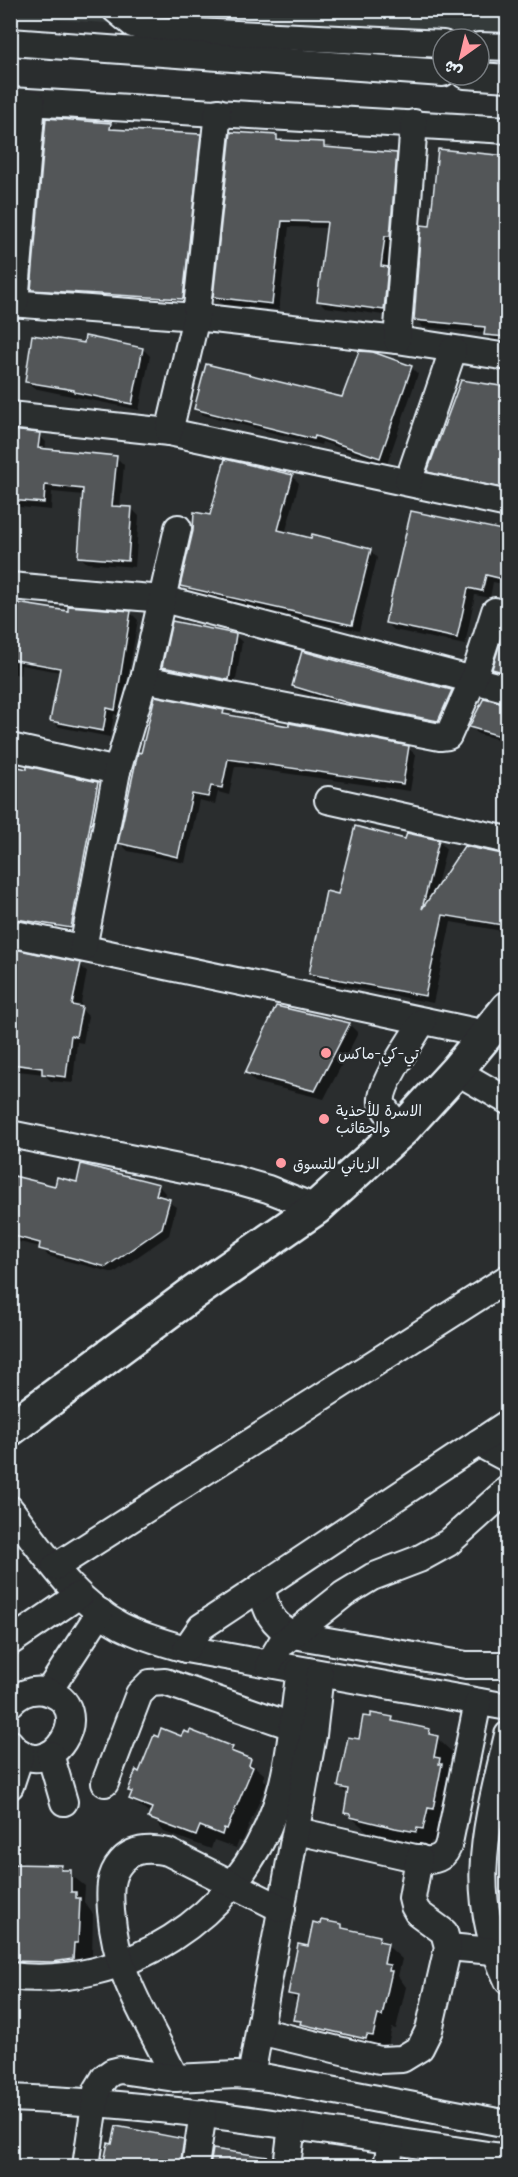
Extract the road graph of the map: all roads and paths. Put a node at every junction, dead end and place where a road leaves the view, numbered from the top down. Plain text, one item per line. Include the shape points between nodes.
1 (116, 10) edge
2 (10, 42) edge
3 (431, 43) edge
4 (491, 46) edge
5 (507, 47) edge
6 (431, 72) edge
7 (491, 77) edge
8 (507, 78) edge
9 (21, 102) edge
10 (218, 112) junction
11 (414, 123) junction
12 (507, 130) edge
13 (13, 303) edge
14 (196, 317) junction
15 (397, 340) junction
16 (453, 350) junction
17 (507, 357) edge
18 (10, 415) edge
19 (169, 432) junction
20 (408, 482) junction
21 (507, 504) edge
22 (178, 528) dead end
23 (10, 586) edge
24 (162, 599) junction
25 (495, 611) dead end
26 (144, 679) junction
27 (473, 680) junction
28 (507, 689) edge
29 (10, 747) edge
30 (117, 771) junction
31 (328, 800) dead end
32 (507, 840) edge
33 (10, 933) edge
34 (83, 948) junction
35 (507, 1008) edge
36 (423, 1021) junction
37 (486, 1034) junction
38 (456, 1071) junction
39 (507, 1101) edge
40 (402, 1130) junction
41 (10, 1134) edge
42 (316, 1208) junction
43 (507, 1278) edge
44 (17, 1418) edge
45 (507, 1423) edge
46 (478, 1443) junction
47 (507, 1460) edge
48 (507, 1489) edge
49 (10, 1509) edge
50 (55, 1567) junction
51 (261, 1587) junction
52 (78, 1595) junction
53 (100, 1612) junction
54 (293, 1635) junction
55 (10, 1642) edge
56 (186, 1649) junction
57 (269, 1664) junction
58 (507, 1665) edge
59 (310, 1672) junction
60 (48, 1692) junction
61 (478, 1702) junction
62 (10, 1704) edge
63 (507, 1707) edge
64 (292, 1726) junction
65 (507, 1737) edge
66 (16, 1748) edge
67 (50, 1754) junction
68 (105, 1783) dead end
69 (10, 1786) edge
70 (64, 1802) dead end
71 (297, 1831) junction
72 (419, 1858) junction
73 (233, 1885) junction
74 (282, 1909) junction
75 (448, 1947) junction
76 (493, 1951) junction
77 (120, 1965) junction
78 (10, 1976) edge
79 (507, 1981) edge
80 (259, 2031) junction
81 (251, 2076) junction
82 (175, 2078) junction
83 (10, 2098) edge
84 (95, 2101) junction
85 (203, 2113) junction
86 (507, 2124) edge
87 (292, 2126) junction
88 (391, 2141) junction
89 (493, 2160) edge
90 (86, 2166) edge
91 (195, 2166) edge
92 (286, 2166) edge
93 (387, 2166) edge

1 - 3 street via 133,24 152,30
2 - 6 street
4 - 5 street
7 - 8 street
9 - 10 street
9 - 13 street
10 - 11 street
10 - 14 street
11 - 12 street
11 - 15 street
13 - 14 street
14 - 15 street
14 - 19 street
15 - 16 street
16 - 17 street
16 - 20 street
18 - 19 street
19 - 20 street
20 - 21 street
22 - 24 street
23 - 24 street
24 - 26 street
24 - 27 street
25 - 27 street
26 - 27 street via 440,737 453,730
26 - 30 street
27 - 28 street
29 - 30 street
30 - 34 street
31 - 32 street
33 - 34 street
34 - 36 street
35 - 37 main road
36 - 37 street
36 - 40 street via 382,1098 383,1106
37 - 38 main road
38 - 39 street
38 - 40 main road
40 - 42 main road
41 - 42 street via 233,1179
42 - 44 main road
43 - 50 street
45 - 46 street
46 - 47 street
46 - 51 street
48 - 54 street via 448,1543 357,1586
49 - 50 street
50 - 52 street
51 - 54 street via 266,1612
51 - 56 street via 201,1627
52 - 53 street
52 - 55 street
53 - 56 street via 142,1635
53 - 60 street
54 - 57 street via 276,1650
54 - 58 street via 466,1665
56 - 57 street
57 - 59 street
59 - 61 street
59 - 64 street
59 - 71 street via 313,1736
60 - 62 street via 28,1691
60 - 67 street via 64,1704 70,1723 65,1742
61 - 63 street
61 - 72 street via 448,1849 438,1859
64 - 68 street via 165,1682 150,1683 139,1694
64 - 73 street via 276,1808 259,1845
65 - 76 street via 485,1836 482,1879
66 - 67 street via 40,1757
66 - 69 street
67 - 70 street
71 - 72 street
71 - 74 street
72 - 75 street via 414,1906 424,1919 444,1932
73 - 74 street
73 - 77 street via 182,1932
73 - 77 street via 168,1852 144,1849 132,1853 115,1870 111,1881 114,1940
74 - 80 street
75 - 76 street
75 - 80 street via 426,2039 412,2055 380,2060
76 - 79 street
77 - 78 street via 52,1978
77 - 82 street
80 - 81 street
81 - 82 street
81 - 86 street
82 - 84 street via 120,2070 100,2083
83 - 84 street
84 - 85 street
84 - 90 street
85 - 87 street
85 - 91 street
87 - 88 street
87 - 92 street
88 - 89 street
88 - 93 street

